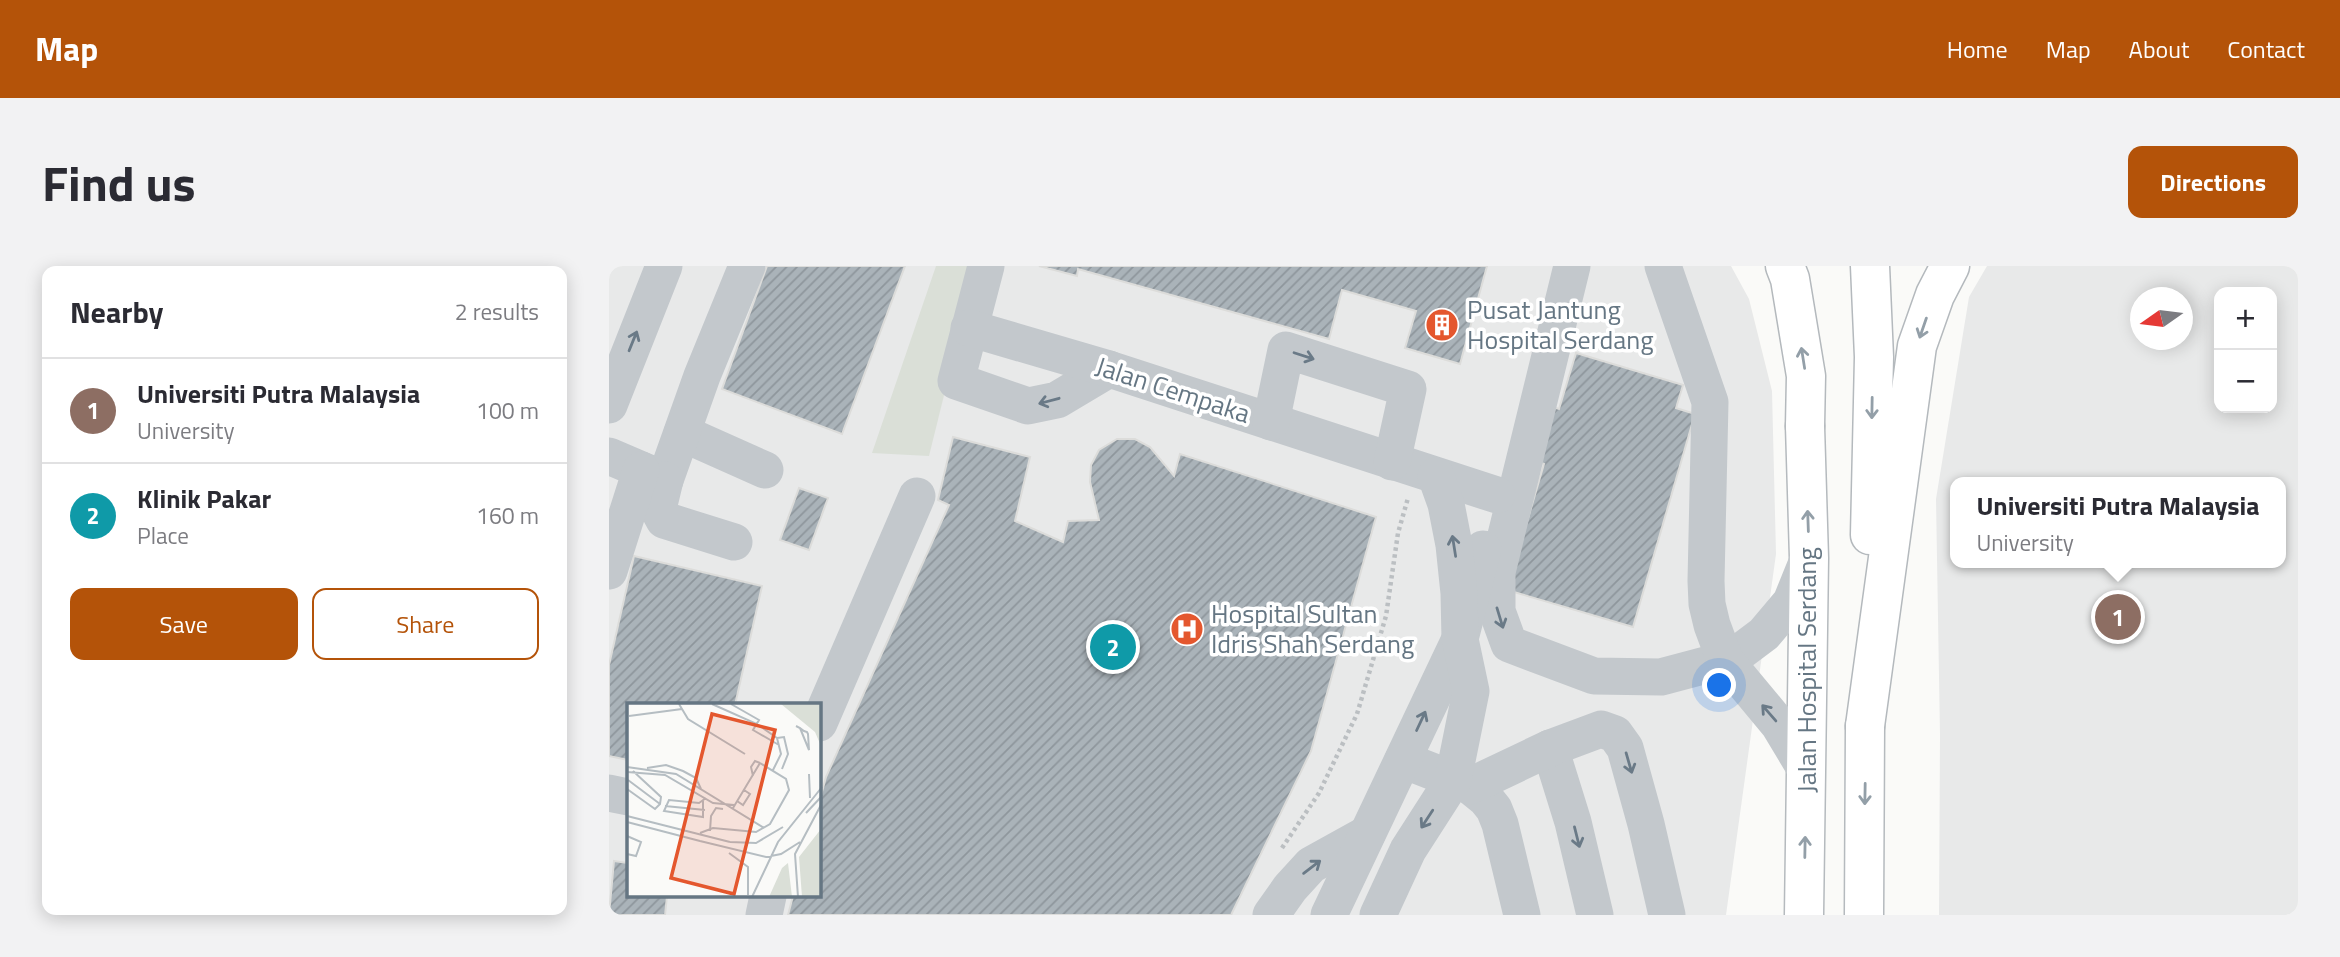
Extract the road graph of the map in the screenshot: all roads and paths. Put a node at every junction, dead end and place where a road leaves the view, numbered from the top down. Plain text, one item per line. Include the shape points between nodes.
1 (664, 266) edge
2 (747, 266) edge
3 (986, 266) edge
4 (1554, 266) edge
5 (1572, 266) edge
6 (1663, 266) edge
7 (1785, 266) edge
8 (1870, 266) edge
9 (1950, 266) edge
10 (969, 328) junction
11 (1109, 369) junction
12 (612, 389) edge
13 (1271, 422) junction
14 (682, 433) junction
15 (639, 468) edge
16 (1415, 469) junction
17 (765, 470) dead end
18 (1497, 495) junction
19 (918, 496) dead end
20 (734, 542) dead end
21 (1809, 558) junction
22 (609, 572) edge
23 (1707, 604) junction
24 (1785, 609) junction
25 (1460, 639) junction
26 (1725, 660) junction
27 (821, 718) edge
28 (1865, 726) junction
29 (1550, 748) junction
30 (1403, 760) junction
31 (1806, 770) junction
32 (1461, 783) junction
33 (609, 793) edge
34 (627, 797) edge
35 (1367, 834) junction
36 (1277, 855) dead end
37 (1271, 915) edge
38 (1329, 915) edge
39 (1378, 915) edge
40 (1522, 915) edge
41 (1595, 915) edge
42 (1667, 915) edge
43 (1804, 915) edge
44 (1864, 915) edge

12 -> 1 street
2 - 14 street
3 - 10 street
4 - 18 street
5 -> 26 street via 1497,572 1497,611 1509,644 1594,676 1661,677
6 - 23 street via 1710,402
21 -> 7 main road, Jalan Hospital Serdang via 1805,376
8 -> 28 main road via 1874,357
9 -> 28 main road via 1934,295 1917,346
10 - 11 street, Jalan Cempaka
11 -> 10 street via 1057,400 1028,406 956,381
11 - 13 street, Jalan Cempaka
13 - 16 street, Jalan Cempaka
13 -> 16 street via 1286,350 1408,389
14 - 15 street
14 - 17 street
15 - 20 street via 664,520
15 - 22 street
16 - 18 street, Jalan Cempaka
25 -> 16 street via 1459,593 1446,504
16 - 36 path via 1398,533 1385,616 1357,714 1319,793
18 - 25 street
19 - 27 street
21 - 24 street
21 - 31 main road, Jalan Hospital Serdang
23 - 24 street via 1728,617 1747,621
23 - 26 street
24 - 26 street via 1764,635
30 -> 25 street
25 - 32 street via 1472,691
31 -> 26 street via 1779,725
28 -> 44 main road
29 - 32 street
29 -> 41 street
29 -> 42 street via 1601,729 1615,734 1625,748
30 - 32 street
30 - 35 street
43 -> 31 main road, Jalan Hospital Serdang
32 -> 39 street via 1408,850
32 - 40 street via 1494,809
33 - 34 street
37 -> 35 street via 1311,865
35 - 38 street

